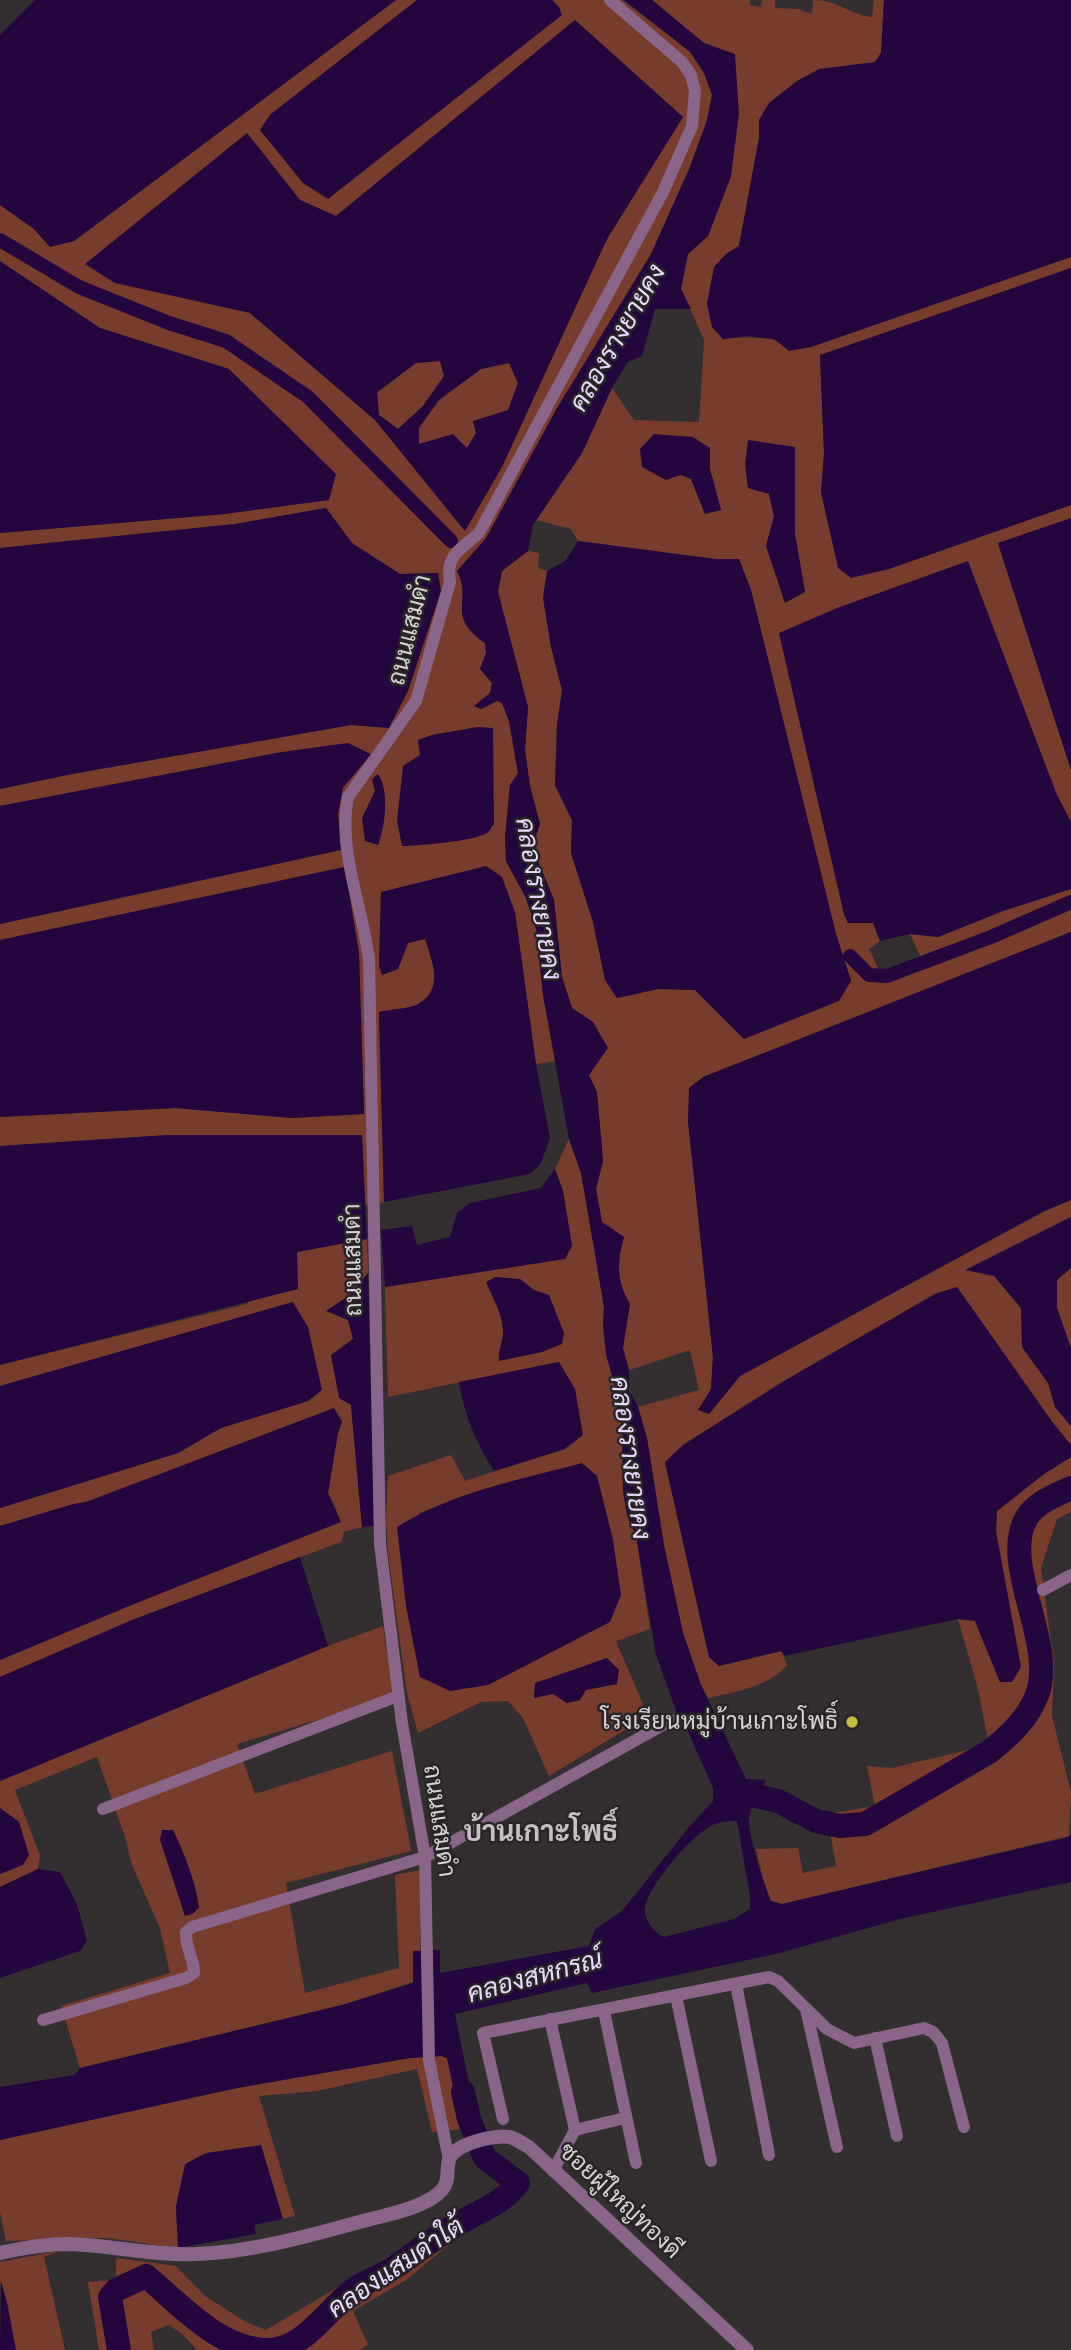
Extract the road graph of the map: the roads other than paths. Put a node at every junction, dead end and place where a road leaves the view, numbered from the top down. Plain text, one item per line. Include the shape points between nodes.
1 (610, 0) edge
2 (1071, 1575) edge
3 (1043, 1590) dead end
4 (398, 1696) junction
5 (666, 1723) dead end
6 (103, 1809) dead end
7 (425, 1857) junction
8 (736, 1984) junction
9 (676, 1996) junction
10 (806, 2008) junction
11 (604, 2011) junction
12 (550, 2019) junction
13 (43, 2021) dead end
14 (875, 2038) junction
15 (625, 2118) junction
16 (503, 2119) dead end
17 (964, 2127) dead end
18 (575, 2130) junction
19 (897, 2136) dead end
20 (837, 2147) dead end
21 (451, 2155) junction
22 (769, 2155) dead end
23 (711, 2161) dead end
24 (636, 2163) dead end
25 (553, 2171) junction
26 (0, 2253) edge
27 (747, 2350) edge

1 - 4 street, ถนนแสมดำ via 691,75 695,91 692,126 663,192 479,533 449,563 450,582 416,701 348,797 344,815 369,960 380,1544
2 - 3 street
4 - 6 street
4 - 7 street, ถนนแสมดำ
5 - 7 street
7 - 13 street via 192,1927 186,1932 186,1941 194,1973
7 - 21 street, ถนนแสมดำ via 429,2060
8 - 9 street
8 - 10 street via 769,1978 778,1981
8 - 22 street
9 - 11 street
9 - 23 street
10 - 14 street via 841,2038 854,2043
10 - 20 street
11 - 12 street
11 - 15 street
12 - 16 street via 483,2034
12 - 18 street
14 - 17 street via 924,2028 933,2032 942,2043
14 - 19 street
15 - 18 street
15 - 24 street
18 - 25 street
21 - 25 street, ซอยผู้ใหญ่ทองดี via 491,2137 513,2137
21 - 26 street, ถนนแสมดำ via 442,2190 427,2201 313,2235 194,2254 67,2244
25 - 27 street, ซอยผู้ใหญ่ทองดี

